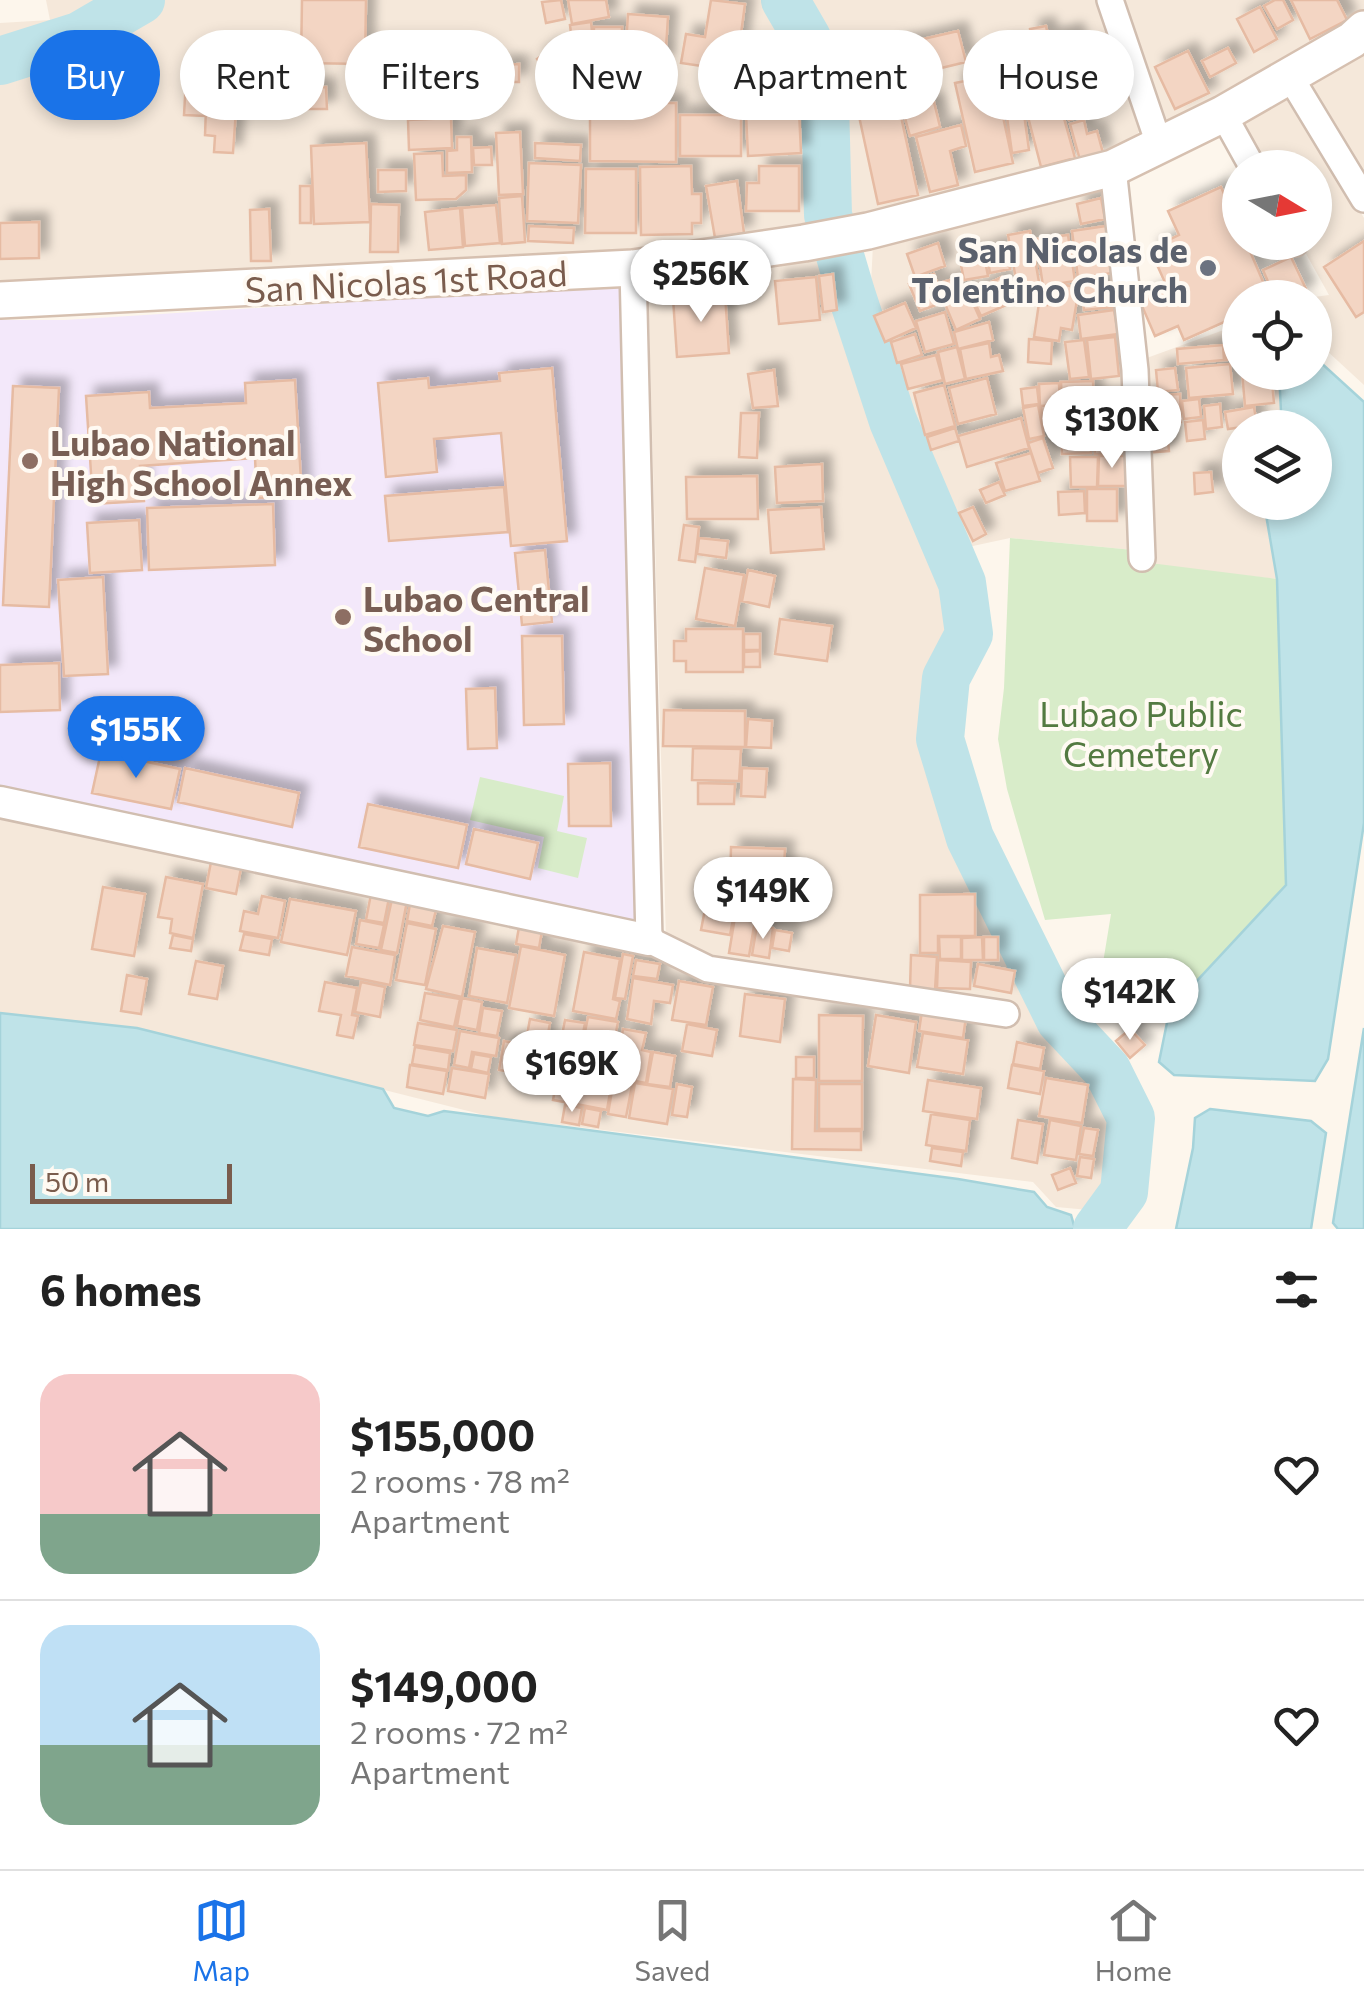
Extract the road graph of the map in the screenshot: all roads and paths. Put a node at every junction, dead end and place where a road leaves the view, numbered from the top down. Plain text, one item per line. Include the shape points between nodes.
1 (1110, 0) edge
2 (1364, 29) edge
3 (1289, 76) junction
4 (1223, 114) junction
5 (1159, 144) junction
6 (1243, 150) edge
7 (1113, 168) junction
8 (1364, 200) edge
9 (633, 268) junction
10 (0, 300) edge
11 (1142, 558) dead end
12 (0, 802) edge
13 (649, 940) junction
14 (1006, 1014) dead end

1 - 5 street
2 - 3 main road, San Nicolas 1st Road
3 - 4 main road, San Nicolas 1st Road
3 - 8 street
4 - 5 main road, San Nicolas 1st Road
4 - 6 street
5 - 7 main road, San Nicolas 1st Road
7 - 9 main road, San Nicolas 1st Road via 868,231
7 - 11 street via 1135,370
9 - 10 main road, San Nicolas 1st Road
9 - 13 street
12 - 13 street
13 - 14 street via 708,969

